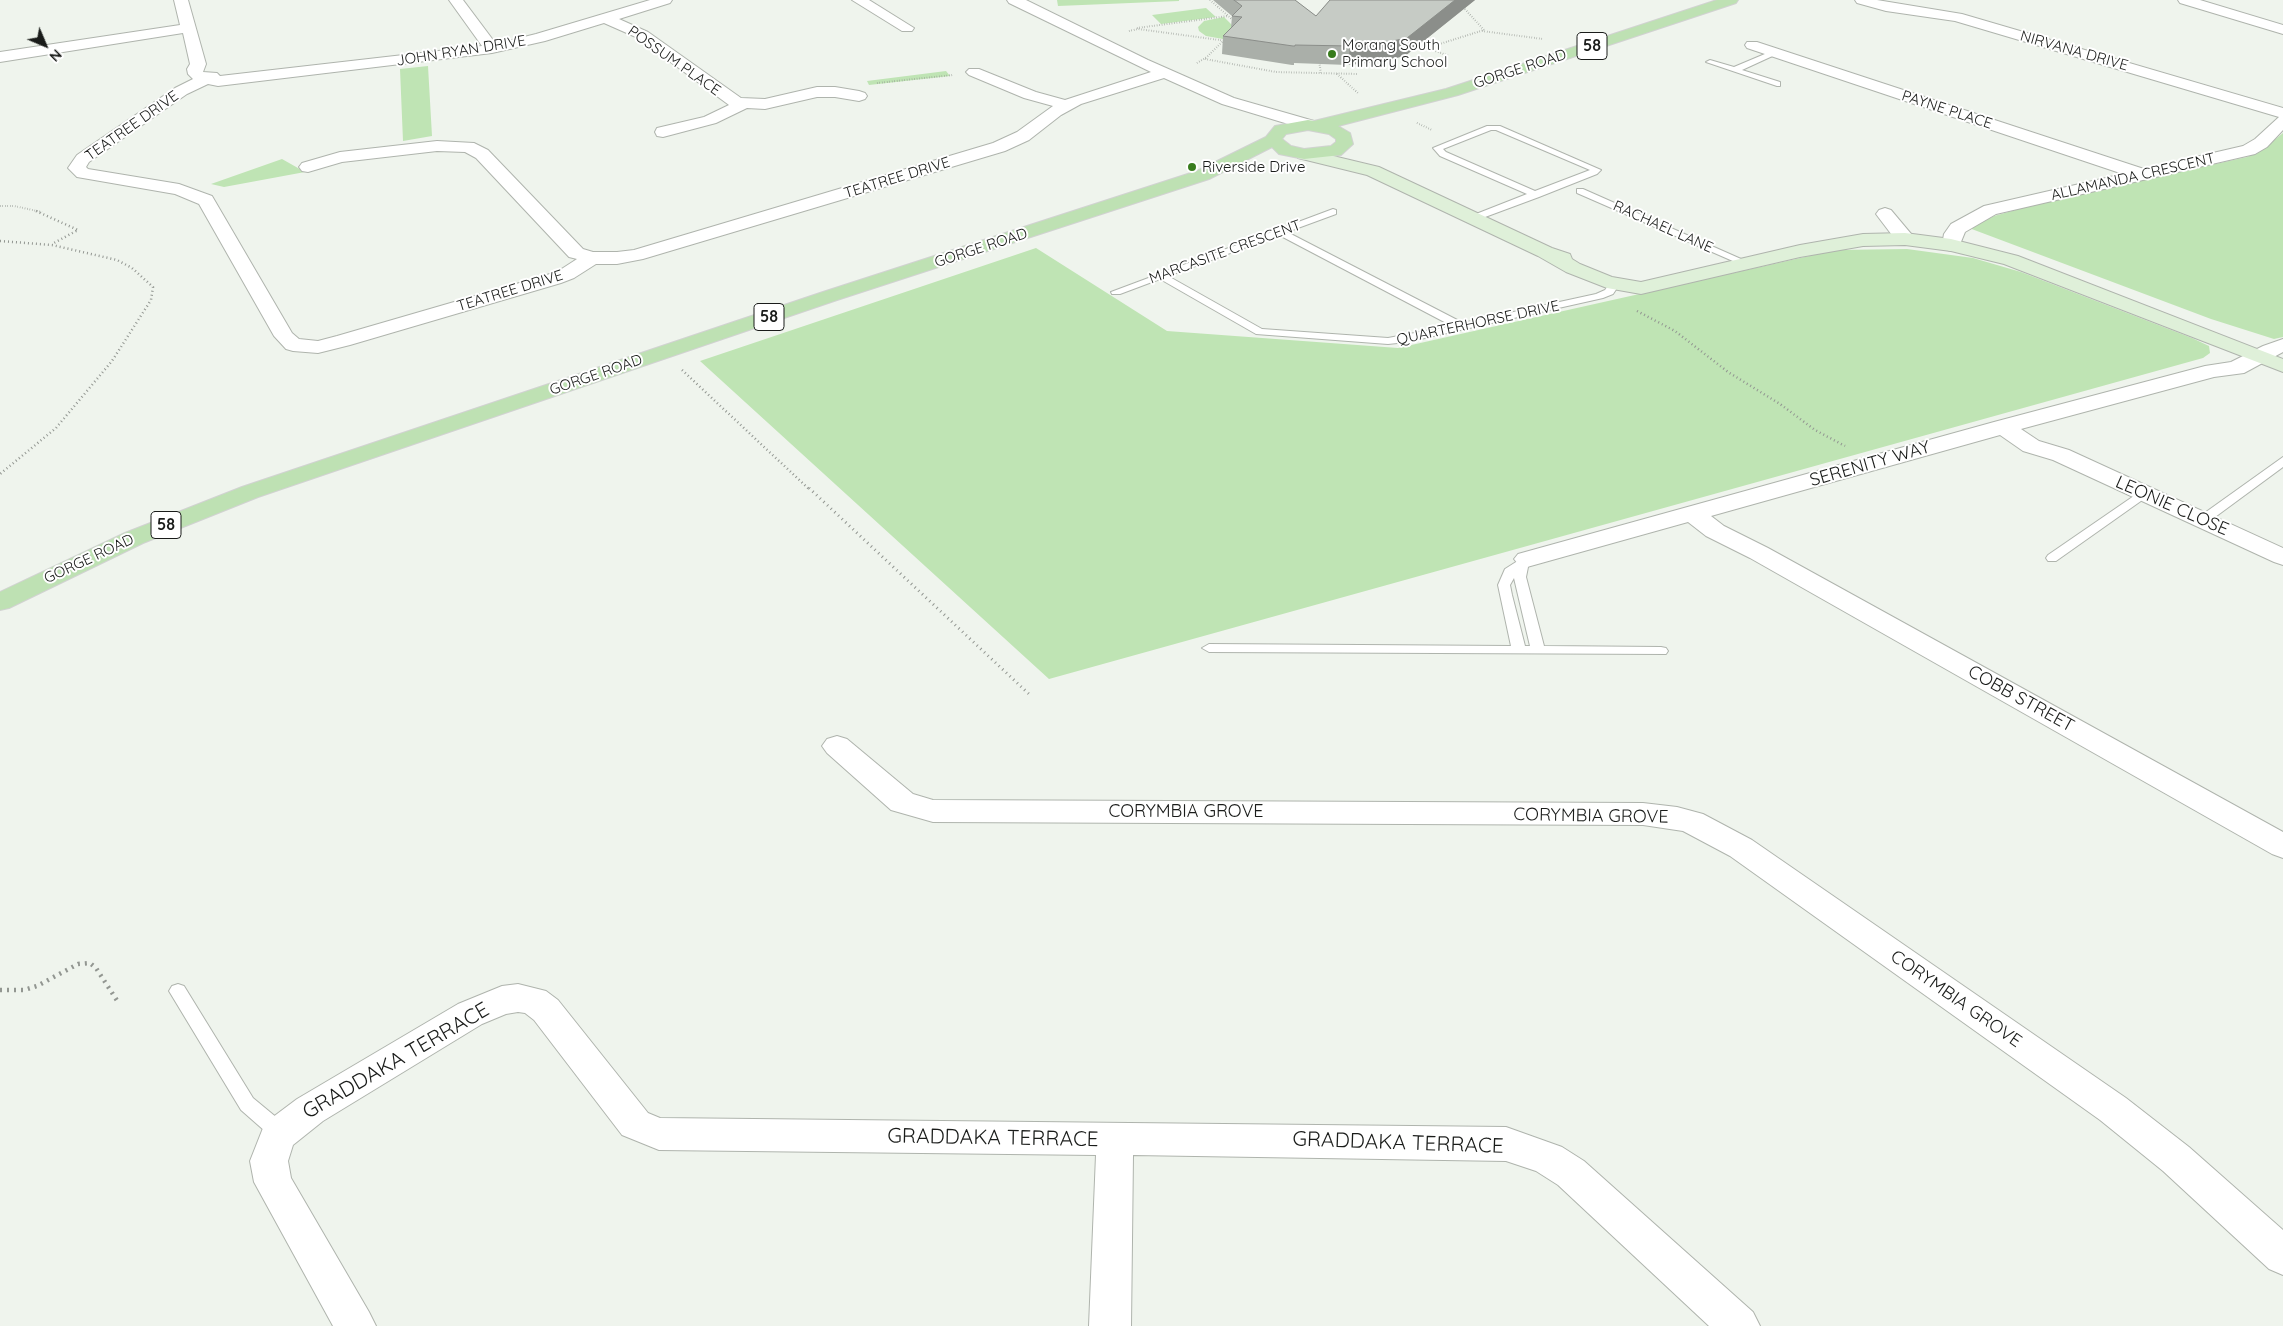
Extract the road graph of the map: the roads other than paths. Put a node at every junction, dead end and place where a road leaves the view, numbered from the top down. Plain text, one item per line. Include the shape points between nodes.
1 (181, 0) edge
2 (456, 0) edge
3 (665, 0) edge
4 (859, 0) edge
5 (1014, 0) edge
6 (1731, 0) edge
7 (1862, 0) edge
8 (2185, 0) edge
9 (605, 18) junction
10 (189, 28) junction
11 (924, 29) dead end
12 (2283, 30) edge
13 (1752, 45) dead end
14 (492, 49) junction
15 (1775, 53) junction
16 (0, 57) edge
17 (1710, 62) dead end
18 (1735, 70) junction
19 (974, 72) dead end
20 (205, 73) junction
21 (1164, 73) junction
22 (1777, 84) dead end
23 (1452, 92) junction
24 (859, 96) dead end
25 (1228, 101) junction
26 (743, 104) junction
27 (1066, 105) junction
28 (2283, 112) edge
29 (2283, 121) edge
30 (1311, 126) junction
31 (663, 132) dead end
32 (1273, 139) junction
33 (1345, 143) junction
34 (1302, 154) junction
35 (308, 167) dead end
36 (1373, 171) junction
37 (2141, 174) junction
38 (1203, 175) junction
39 (1580, 191) dead end
40 (1536, 195) junction
41 (1333, 212) dead end
42 (1885, 214) dead end
43 (1474, 218) junction
44 (1280, 232) junction
45 (1905, 239) junction
46 (1957, 246) junction
47 (592, 258) junction
48 (1745, 264) junction
49 (1161, 276) junction
50 (1612, 285) junction
51 (1116, 292) dead end
52 (1462, 327) junction
53 (2239, 349) junction
54 (2277, 358) edge
55 (2213, 371) junction
56 (2010, 425) junction
57 (2283, 461) edge
58 (2144, 493) junction
59 (1701, 511) junction
60 (2203, 520) junction
61 (2283, 557) edge
62 (2052, 558) dead end
63 (1528, 560) junction
64 (0, 602) edge
65 (1209, 648) dead end
66 (1519, 650) junction
67 (1538, 650) junction
68 (1661, 651) dead end
69 (837, 746) dead end
70 (2283, 846) edge
71 (178, 991) dead end
72 (281, 1133) junction
73 (1115, 1139) junction
74 (2283, 1256) edge
75 (355, 1326) edge
76 (1110, 1326) edge
77 (1739, 1326) edge

1 - 10 street
2 - 14 street
3 - 9 street, JOHN RYAN DRIVE
4 - 11 street via 901,30
5 - 21 street
6 - 23 main road, GORGE ROAD / 58
7 - 28 street, NIRVANA DRIVE via 1886,7 1952,16
8 - 12 street
9 - 14 street, JOHN RYAN DRIVE
9 - 26 street, POSSUM PLACE via 643,35 730,99
10 - 16 street
10 - 20 street
13 - 15 street, PAYNE PLACE
14 - 20 street, JOHN RYAN DRIVE via 226,81
15 - 18 lane
15 - 37 street, PAYNE PLACE
17 - 18 lane
18 - 22 lane
19 - 27 street via 1030,95
20 - 47 street, TEATREE DRIVE via 83,159 77,168 83,173 179,190 206,200 284,336 293,344 318,347 343,342 554,279
21 - 25 street
21 - 27 street, TEATREE DRIVE via 1085,96
23 - 30 main road, GORGE ROAD / 58
23 - 33 main road, GORGE ROAD / 58 via 1394,116
24 - 26 street, POSSUM PLACE via 817,92 765,104
25 - 30 street
25 - 32 street
26 - 31 street, POSSUM PLACE via 710,123
27 - 47 street, TEATREE DRIVE via 1023,136 999,147 636,255
29 - 37 street, ALLAMANDA CRESCENT via 2262,143 2249,150
30 - 32 main road, 58 via 1281,130
30 - 33 main road, 58 via 1340,133
32 - 34 main road, 58 via 1285,150
32 - 38 main road, GORGE ROAD / 58
33 - 34 main road, 58 via 1335,151
33 - 36 street
34 - 36 street
34 - 38 main road, GORGE ROAD / 58
35 - 47 street via 325,157 437,146 473,148 570,248
36 - 43 street
37 - 46 street, ALLAMANDA CRESCENT via 1997,208 1974,217
38 - 64 main road, GORGE ROAD / 58 via 337,462 190,515
39 - 48 lane, RACHAEL LANE
40 - 40 lane via 1597,170 1497,128 1438,148 1443,154
40 - 43 lane
41 - 44 lane, MARCASITE CRESCENT
42 - 45 street
43 - 50 street
44 - 49 lane, MARCASITE CRESCENT
44 - 52 lane
45 - 46 street
45 - 48 street via 1853,241
46 - 53 street via 2011,260
48 - 50 street via 1644,288
49 - 51 lane, MARCASITE CRESCENT
49 - 52 lane, QUARTERHORSE DRIVE via 1254,331 1263,333 1388,341
50 - 52 lane, QUARTERHORSE DRIVE
53 - 54 street
53 - 55 street, SERENITY WAY
54 - 55 street, SERENITY WAY
55 - 56 street, SERENITY WAY
56 - 58 street, LEONIE CLOSE via 2031,446 2061,455
56 - 59 street, SERENITY WAY
57 - 60 lane
58 - 60 street, LEONIE CLOSE
58 - 62 lane
59 - 63 street, SERENITY WAY
59 - 70 street, COBB STREET via 1715,531 1760,552
60 - 61 street, LEONIE CLOSE
63 - 66 lane via 1510,572 1504,585
63 - 67 lane via 1522,566 1520,577
65 - 66 lane
66 - 67 lane
67 - 68 lane
69 - 74 street, CORYMBIA GROVE via 902,802 934,811 1643,814 1692,822 1741,848 2113,1109 2176,1159
71 - 72 lane via 247,1104
72 - 73 street, GRADDAKA TERRACE via 310,1110 470,1014 496,1002 518,998 534,1001 546,1010 635,1124 659,1134
72 - 75 street via 270,1155 273,1182
73 - 76 street
73 - 77 street, GRADDAKA TERRACE via 1466,1142 1506,1144 1528,1150 1571,1173

